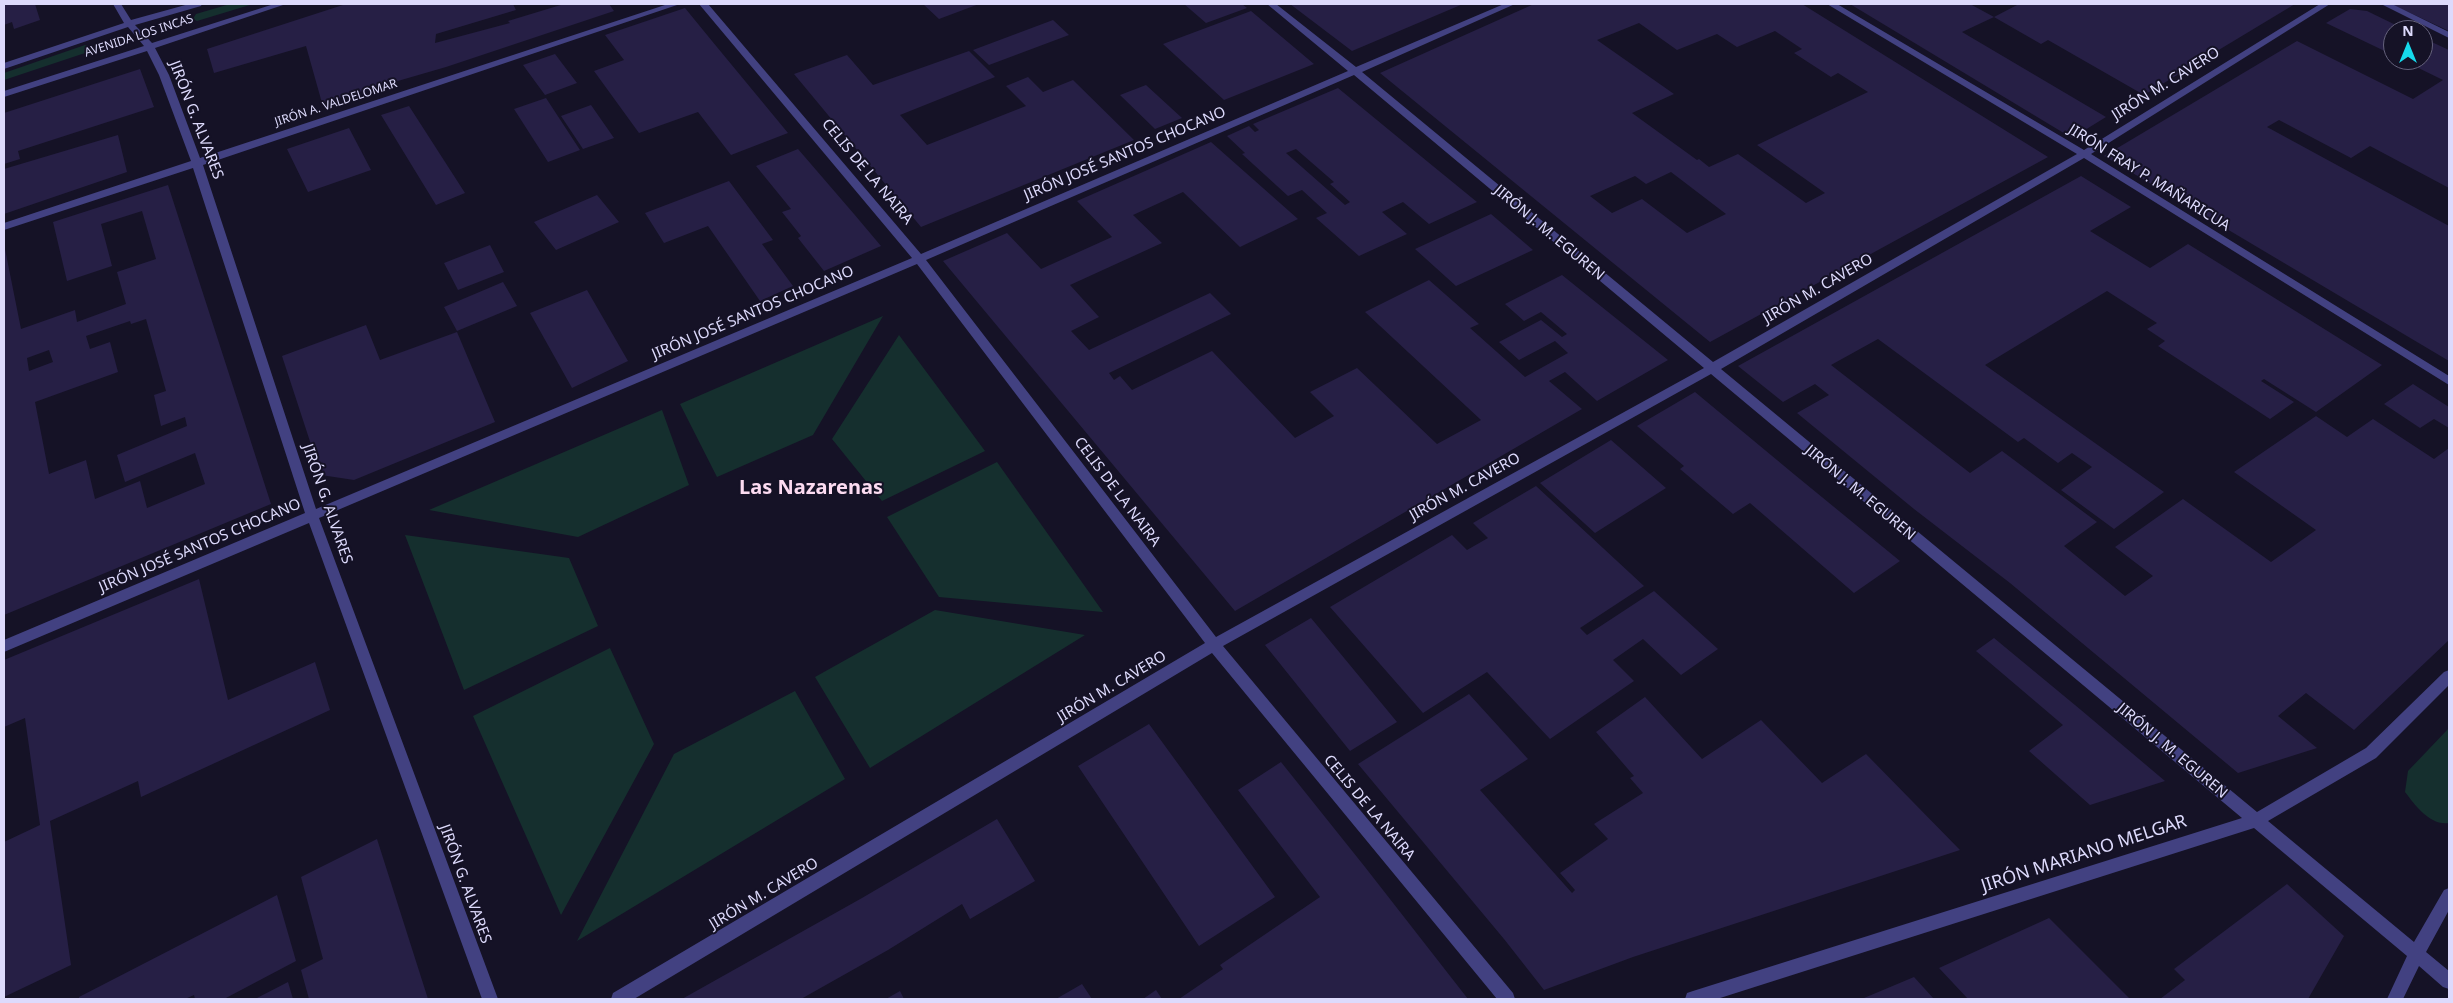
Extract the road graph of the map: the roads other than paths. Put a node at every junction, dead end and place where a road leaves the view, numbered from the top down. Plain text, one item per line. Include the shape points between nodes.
1 (117, 4) edge
2 (198, 4) edge
3 (282, 4) edge
4 (676, 4) edge
5 (703, 4) edge
6 (1271, 4) edge
7 (1511, 4) edge
8 (1831, 4) edge
9 (2326, 4) edge
10 (2385, 4) edge
11 (129, 24) junction
12 (2449, 35) edge
13 (149, 45) junction
14 (4, 66) edge
15 (1356, 72) junction
16 (4, 94) edge
17 (2084, 154) junction
18 (197, 163) junction
19 (4, 227) edge
20 (920, 259) junction
21 (1711, 369) junction
22 (2449, 381) edge
23 (312, 515) junction
24 (1214, 645) junction
25 (4, 646) edge
26 (2449, 676) edge
27 (2255, 820) junction
28 (2449, 896) edge
29 (2416, 954) junction
30 (2449, 981) edge
31 (490, 999) edge
32 (619, 999) edge
33 (1507, 999) edge
34 (1694, 999) edge
35 (2394, 999) edge

1 - 11 street, JIRÓN G. ALVARES
2 - 11 street, AVENIDA LOS INCAS
3 - 13 street, AVENIDA LOS INCAS
4 - 18 street, JIRÓN A. VALDELOMAR
5 - 20 street, CELIS DE LA NAIRA
6 - 15 street, JIRÓN J. M. EGUREN
7 - 15 street, JIRÓN JOSÉ SANTOS CHOCANO
8 - 17 street, JIRÓN FRAY P. MAÑARICUA
9 - 17 street, JIRÓN M. CAVERO
10 - 12 street
11 - 13 street, JIRÓN G. ALVARES
11 - 14 street, AVENIDA LOS INCAS
13 - 16 street, AVENIDA LOS INCAS
13 - 18 street, JIRÓN G. ALVARES via 164,75
15 - 20 street, JIRÓN JOSÉ SANTOS CHOCANO
15 - 21 street, JIRÓN J. M. EGUREN
17 - 21 street, JIRÓN M. CAVERO
17 - 22 street, JIRÓN FRAY P. MAÑARICUA
18 - 19 street, JIRÓN A. VALDELOMAR
18 - 23 street, JIRÓN G. ALVARES
20 - 23 street, JIRÓN JOSÉ SANTOS CHOCANO
20 - 24 street, CELIS DE LA NAIRA
21 - 24 street, JIRÓN M. CAVERO
21 - 27 street, JIRÓN J. M. EGUREN
23 - 25 street, JIRÓN JOSÉ SANTOS CHOCANO
23 - 31 street, JIRÓN G. ALVARES
24 - 32 street, JIRÓN M. CAVERO
24 - 33 street, CELIS DE LA NAIRA
26 - 27 street, JIRÓN MARIANO MELGAR via 2371,754
27 - 29 street, JIRÓN J. M. EGUREN
27 - 34 street, JIRÓN MARIANO MELGAR
28 - 29 street
29 - 30 street, JIRÓN J. M. EGUREN
29 - 35 street

